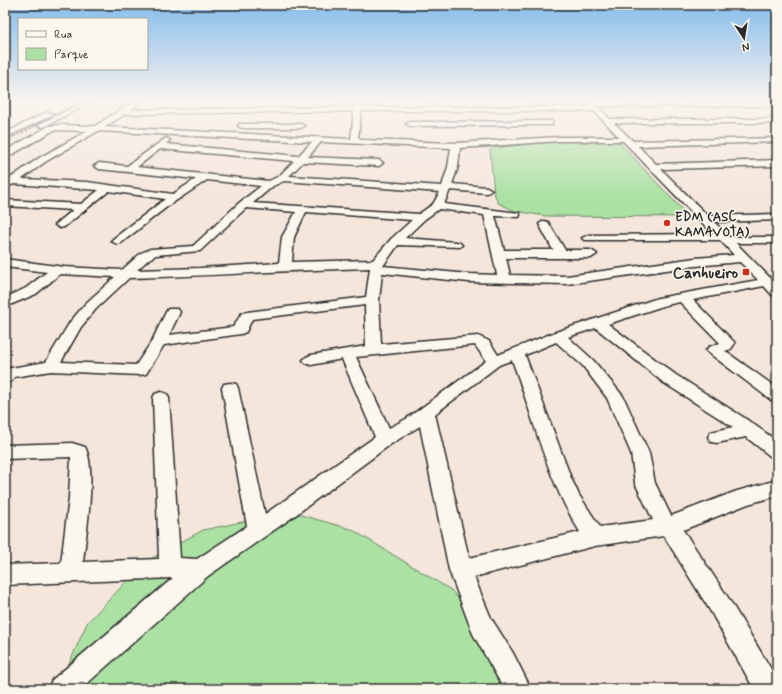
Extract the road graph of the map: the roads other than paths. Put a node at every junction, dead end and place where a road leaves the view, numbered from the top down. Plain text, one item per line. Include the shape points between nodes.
1 (26, 133) edge
2 (45, 133) edge
3 (89, 133) edge
4 (174, 133) edge
5 (237, 133) edge
6 (299, 133) edge
7 (357, 133) edge
8 (556, 133) edge
9 (620, 133) edge
10 (727, 133) edge
11 (411, 134) junction
12 (500, 134) junction
13 (297, 138) junction
14 (320, 139) junction
15 (560, 139) junction
16 (357, 140) junction
17 (736, 140) junction
18 (777, 140) edge
19 (628, 141) junction
20 (675, 143) junction
21 (5, 144) edge
22 (158, 146) junction
23 (456, 146) junction
24 (747, 148) dead end
25 (5, 155) edge
26 (759, 156) dead end
27 (302, 159) junction
28 (378, 163) dead end
29 (775, 164) edge
30 (99, 166) dead end
31 (700, 166) junction
32 (654, 167) junction
33 (129, 169) junction
34 (205, 177) junction
35 (282, 178) junction
36 (9, 184) edge
37 (270, 184) junction
38 (106, 188) junction
39 (446, 188) junction
40 (488, 190) dead end
41 (175, 197) junction
42 (5, 203) edge
43 (243, 205) junction
44 (437, 206) junction
45 (83, 207) junction
46 (302, 210) junction
47 (489, 212) junction
48 (515, 215) dead end
49 (421, 217) junction
50 (777, 218) edge
51 (703, 219) junction
52 (60, 224) dead end
53 (544, 224) dead end
54 (588, 238) dead end
55 (723, 238) junction
56 (777, 240) edge
57 (117, 241) dead end
58 (395, 241) junction
59 (456, 245) dead end
60 (500, 254) junction
61 (561, 254) junction
62 (591, 254) dead end
63 (742, 258) junction
64 (5, 263) edge
65 (285, 266) junction
66 (377, 266) junction
67 (58, 270) junction
68 (125, 274) junction
69 (505, 280) junction
70 (773, 287) edge
71 (683, 296) junction
72 (372, 300) junction
73 (5, 304) edge
74 (173, 312) dead end
75 (598, 323) junction
76 (558, 336) junction
77 (158, 341) junction
78 (374, 349) junction
79 (517, 353) junction
80 (348, 355) junction
81 (311, 360) dead end
82 (494, 362) junction
83 (51, 366) junction
84 (6, 374) edge
85 (230, 388) dead end
86 (777, 396) edge
87 (161, 398) dead end
88 (426, 412) junction
89 (749, 430) junction
90 (717, 436) dead end
91 (385, 439) junction
92 (777, 451) edge
93 (5, 452) edge
94 (777, 488) edge
95 (667, 526) junction
96 (258, 530) junction
97 (595, 537) junction
98 (170, 568) junction
99 (200, 570) junction
100 (460, 570) junction
101 (71, 573) junction
102 (5, 576) edge
103 (61, 689) edge
104 (518, 689) edge
105 (768, 689) edge

1 - 21 street
2 - 25 street
3 - 36 street via 45,158
4 - 22 street
5 - 13 street
6 - 13 street
7 - 16 street
8 - 15 street
9 - 19 street
10 - 17 street
11 - 12 street
11 - 16 street
11 - 23 street
12 - 15 street
12 - 23 street
13 - 14 street
14 - 16 street
14 - 27 street
15 - 19 street
17 - 18 street
17 - 20 street
17 - 24 street
19 - 20 street
19 - 32 street
20 - 31 street
22 - 27 street
22 - 33 street
23 - 39 street
26 - 29 street
27 - 28 street
27 - 35 street
29 - 31 street
30 - 33 street
31 - 32 street
32 - 51 street
33 - 34 street
34 - 37 street
34 - 41 street
35 - 37 street
35 - 39 street
36 - 38 street
37 - 43 street
38 - 41 street
38 - 45 street
39 - 40 street
39 - 44 street
41 - 57 street
42 - 45 street
43 - 46 street
43 - 68 street via 196,249 151,253
44 - 47 street
44 - 49 street
45 - 52 street
46 - 49 street
46 - 65 street via 288,238
47 - 48 street
47 - 60 street
49 - 58 street
50 - 51 street
51 - 55 street
53 - 61 street
54 - 55 street
55 - 56 street
55 - 63 street
58 - 59 street
58 - 66 street
60 - 61 street
60 - 69 street
61 - 62 street
63 - 69 street via 695,262 589,278
63 - 70 street
64 - 67 street
65 - 66 street
65 - 68 street
66 - 69 street via 426,275
66 - 72 street
67 - 68 street
67 - 73 street via 31,291
68 - 83 street via 75,325
70 - 71 street
71 - 75 street
71 - 86 street via 728,343 714,350
72 - 77 street via 247,316 241,329 236,331
72 - 78 street
74 - 77 street
75 - 76 street
75 - 89 street via 670,379
76 - 79 street
76 - 95 street via 588,363 614,396 640,453 645,483
77 - 83 street via 140,370
78 - 80 street
78 - 82 street via 478,340 484,344
79 - 82 street
79 - 97 street via 532,388 554,460 570,496
80 - 81 street
80 - 91 street
82 - 88 street
83 - 84 street
85 - 96 street
87 - 98 street
88 - 91 street
88 - 100 street
89 - 90 street
89 - 92 street
91 - 96 street
93 - 101 street via 78,452 79,498
94 - 95 street via 744,497
95 - 97 street
95 - 105 street via 719,604
96 - 99 street
97 - 100 street
98 - 99 street
98 - 101 street
99 - 103 street
100 - 104 street via 482,626
101 - 102 street

